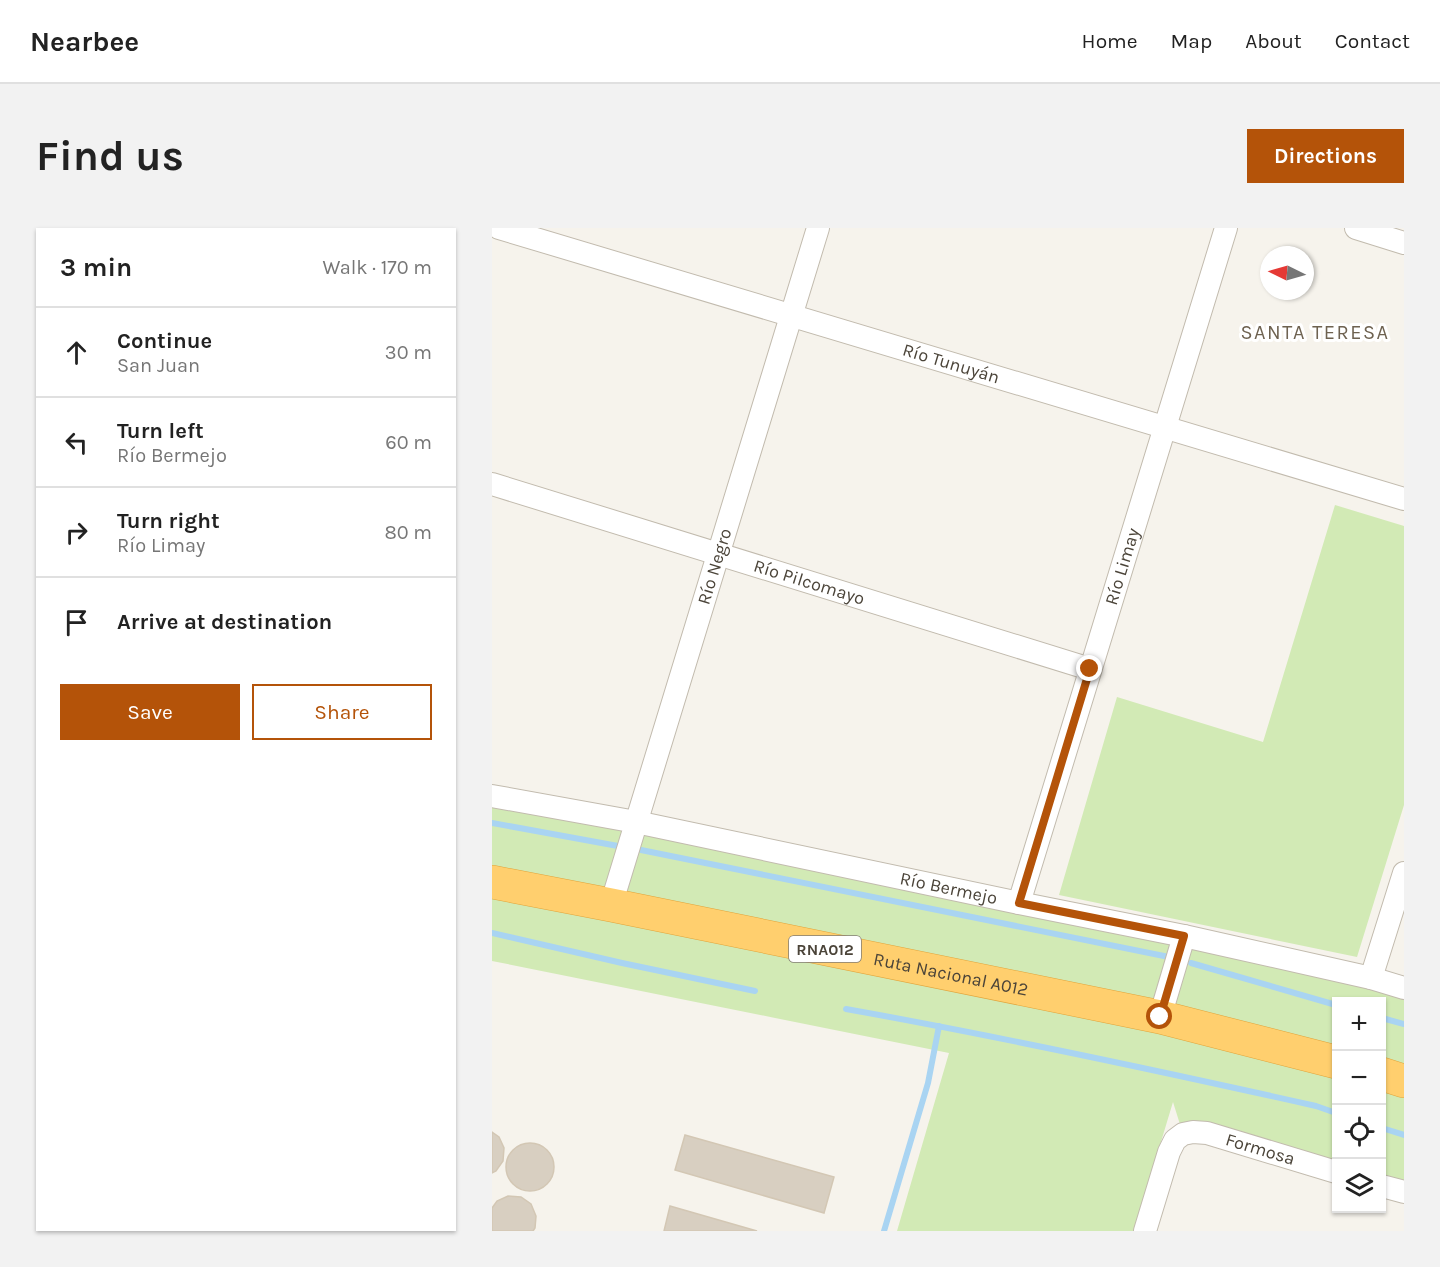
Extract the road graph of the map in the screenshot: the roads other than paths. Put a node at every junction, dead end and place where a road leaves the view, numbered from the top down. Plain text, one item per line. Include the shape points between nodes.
1 (500, 228) edge
2 (818, 228) edge
3 (1226, 228) edge
4 (1356, 228) edge
5 (1404, 243) edge
6 (791, 316) junction
7 (1164, 428) junction
8 (492, 484) edge
9 (1404, 499) edge
10 (718, 554) junction
11 (1090, 669) junction
12 (492, 796) edge
13 (636, 822) junction
14 (1404, 873) edge
15 (492, 882) edge
16 (1019, 903) junction
17 (611, 905) junction
18 (1184, 936) junction
19 (1371, 978) junction
20 (1404, 988) edge
21 (1160, 1017) junction
22 (1332, 1061) edge
23 (1386, 1075) edge
24 (1404, 1081) edge
25 (1332, 1171) edge
26 (1386, 1187) edge
27 (1404, 1192) edge
28 (1145, 1231) edge

1 - 6 street, Río Tunuyán
2 - 6 street, Río Negro
3 - 7 street, Río Limay
4 - 5 street
6 - 7 street, Río Tunuyán
6 - 10 street, Río Negro
7 - 9 street, Río Tunuyán
7 - 11 street, Río Limay
8 - 10 street, Río Pilcomayo
10 - 11 street, Río Pilcomayo
10 - 13 street, Río Negro
11 - 16 street, Río Limay
12 - 13 street, Río Bermejo
13 - 16 street, Río Bermejo
13 - 17 street, Río Negro
14 - 19 street
15 - 17 highway, Ruta Nacional A012 / RNA012
16 - 18 street, Río Bermejo
17 - 21 highway, Ruta Nacional A012 / RNA012
18 - 19 street, Río Bermejo
18 - 21 street
19 - 20 street, Río Bermejo
21 - 22 highway, Ruta Nacional A012 / RNA012
23 - 24 highway
25 - 28 street, Formosa via 1207,1133 1183,1134 1168,1152
26 - 27 street

